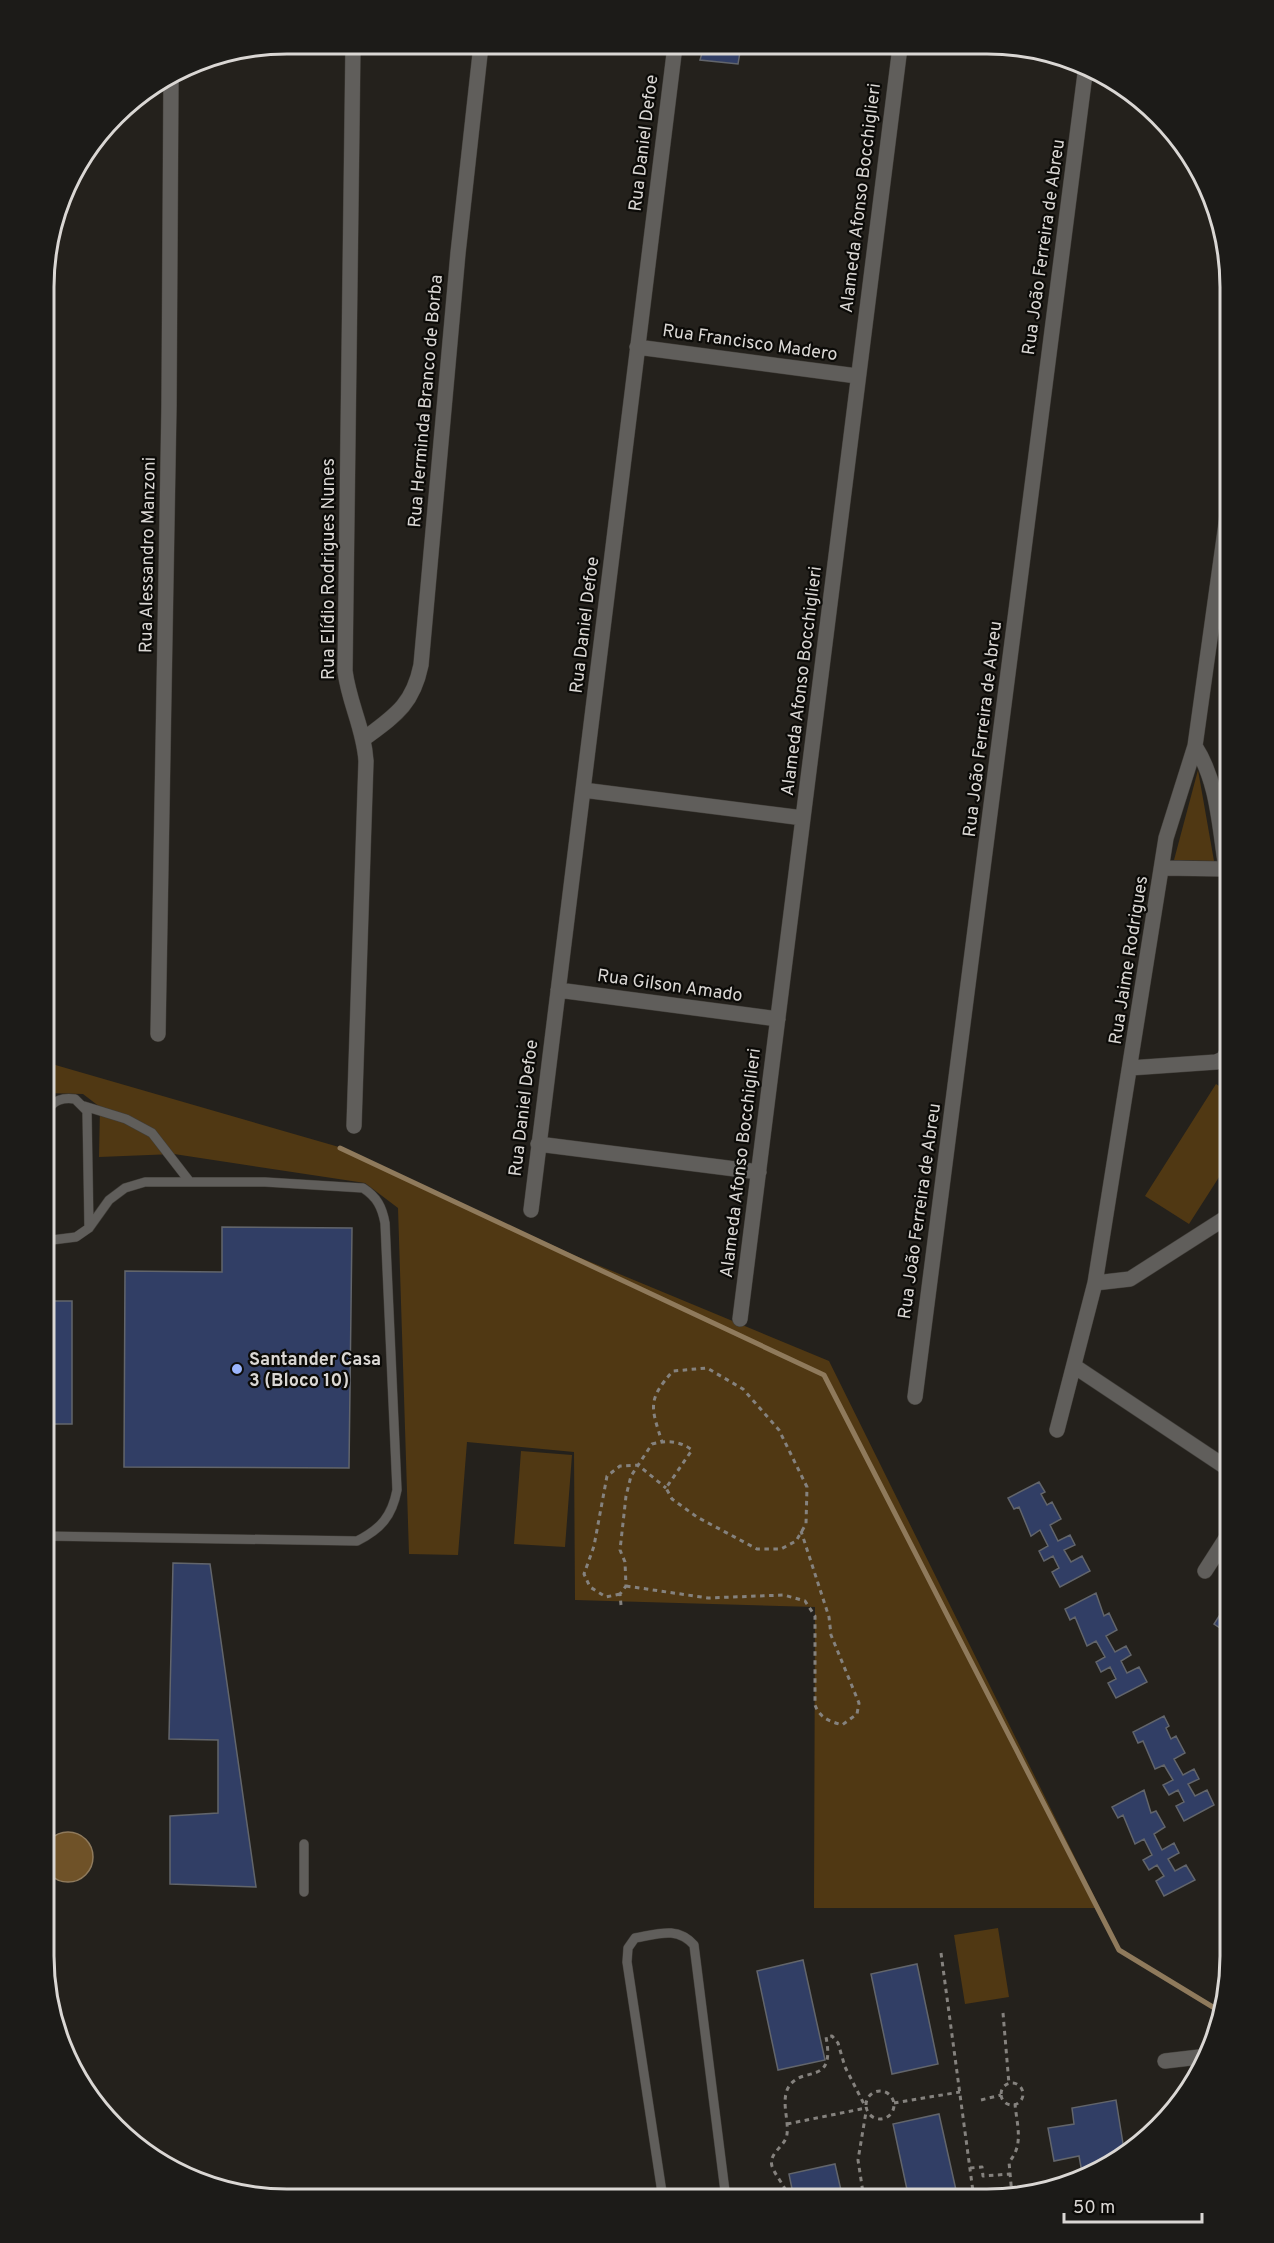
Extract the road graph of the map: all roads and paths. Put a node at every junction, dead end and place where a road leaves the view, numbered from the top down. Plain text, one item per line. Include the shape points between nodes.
1 (353, 54) edge
2 (480, 54) edge
3 (674, 54) edge
4 (899, 54) edge
5 (1085, 76) edge
6 (171, 85) edge
7 (637, 347) junction
8 (857, 376) junction
9 (1220, 567) edge
10 (365, 738) junction
11 (1195, 746) junction
12 (583, 789) junction
13 (802, 818) junction
14 (1220, 836) edge
15 (1162, 868) junction
16 (1220, 869) edge
17 (558, 990) junction
18 (778, 1019) junction
19 (158, 1034) dead end
20 (1220, 1060) edge
21 (1130, 1068) junction
22 (54, 1102) edge
23 (84, 1106) junction
24 (354, 1126) dead end
25 (538, 1144) junction
26 (759, 1172) junction
27 (190, 1182) junction
28 (531, 1210) dead end
29 (1220, 1221) edge
30 (89, 1228) junction
31 (54, 1240) edge
32 (1095, 1283) junction
33 (740, 1319) dead end
34 (1074, 1366) junction
35 (915, 1397) dead end
36 (1057, 1430) dead end
37 (662, 1442) junction
38 (1220, 1463) edge
39 (638, 1465) junction
40 (666, 1488) junction
41 (801, 1532) junction
42 (54, 1536) edge
43 (1220, 1548) edge
44 (1205, 1571) dead end
45 (626, 1586) junction
46 (620, 1594) junction
47 (621, 1605) dead end
48 (304, 1844) dead end
49 (304, 1892) dead end
50 (940, 1953) dead end
51 (1003, 2013) dead end
52 (1197, 2057) edge
53 (1165, 2061) dead end
54 (1009, 2084) junction
55 (960, 2092) junction
56 (1001, 2095) junction
57 (981, 2100) dead end
58 (894, 2103) junction
59 (1015, 2104) junction
60 (866, 2108) junction
61 (787, 2124) junction
62 (970, 2168) junction
63 (1010, 2174) junction
64 (1011, 2188) edge
65 (661, 2189) edge
66 (725, 2189) edge
67 (784, 2189) edge
68 (862, 2189) edge
69 (973, 2189) edge

1 - 10 street, Rua Elídio Rodrigues Nunes via 345,671 351,704
2 - 10 street, Rua Herminda Branco de Borba via 421,665 407,703
3 - 7 street, Rua Daniel Defoe
4 - 8 street, Alameda Afonso Bocchiglieri
5 - 35 street, Rua João Ferreira de Abreu
6 - 19 street, Rua Alessandro Manzoni
7 - 8 street, Rua Francisco Madero
7 - 12 street, Rua Daniel Defoe
8 - 13 street, Alameda Afonso Bocchiglieri
9 - 11 street, Rua Jaime Rodrigues
10 - 24 street, Rua Elídio Rodrigues Nunes
11 - 14 street via 1213,789
11 - 15 street, Rua Jaime Rodrigues via 1168,831
12 - 13 street
12 - 17 street, Rua Daniel Defoe
13 - 18 street, Alameda Afonso Bocchiglieri
15 - 16 street
15 - 21 street, Rua Jaime Rodrigues
17 - 18 street, Rua Gilson Amado
17 - 25 street, Rua Daniel Defoe
18 - 26 street, Alameda Afonso Bocchiglieri
20 - 21 street
21 - 32 street, Rua Jaime Rodrigues
22 - 23 lane via 75,1098
23 - 27 lane via 126,1119 152,1133
23 - 30 lane via 88,1118
25 - 26 street
25 - 28 street, Rua Daniel Defoe
26 - 33 street, Alameda Afonso Bocchiglieri
27 - 30 lane via 145,1182 125,1188 109,1200
27 - 42 lane via 363,1188 376,1199 385,1223 397,1490 394,1506 386,1521 357,1541
29 - 32 street via 1130,1279
30 - 31 lane via 76,1238
32 - 34 street, Rua Jaime Rodrigues
34 - 36 street, Rua Jaime Rodrigues
34 - 38 street
37 - 39 path via 652,1444
37 - 40 path via 683,1443 692,1450
37 - 41 path via 652,1409 658,1387 673,1371 707,1368 743,1389 779,1430 807,1487 806,1524
39 - 40 path
39 - 45 path via 626,1496 620,1550
39 - 46 path via 620,1466 607,1476 594,1546 584,1574 590,1587 606,1597
40 - 41 path via 672,1499 697,1517 757,1549 780,1549 796,1541
41 - 45 path via 829,1617 831,1635 859,1703 857,1714 842,1725 819,1714 815,1705 815,1616 805,1601 784,1596 708,1598
43 - 44 street
45 - 46 path
46 - 47 path
48 - 49 lane
50 - 55 path
51 - 54 path
52 - 53 street
54 - 56 path
54 - 59 path via 1019,2085 1023,2091
55 - 58 path
55 - 62 path
56 - 57 path
56 - 59 path via 1005,2102
58 - 60 path via 885,2119 872,2117
58 - 60 path via 889,2094 881,2091 868,2097
59 - 63 path via 1019,2144 1009,2162
60 - 61 path
60 - 61 path via 845,2067 838,2043 832,2036 826,2037 826,2064 788,2088
60 - 68 path via 858,2160
61 - 67 path via 787,2136 771,2159
62 - 63 path via 982,2167 983,2176
62 - 69 path
63 - 64 path
65 - 66 lane via 627,1962 628,1947 635,1938 671,1931 686,1936 694,1945

